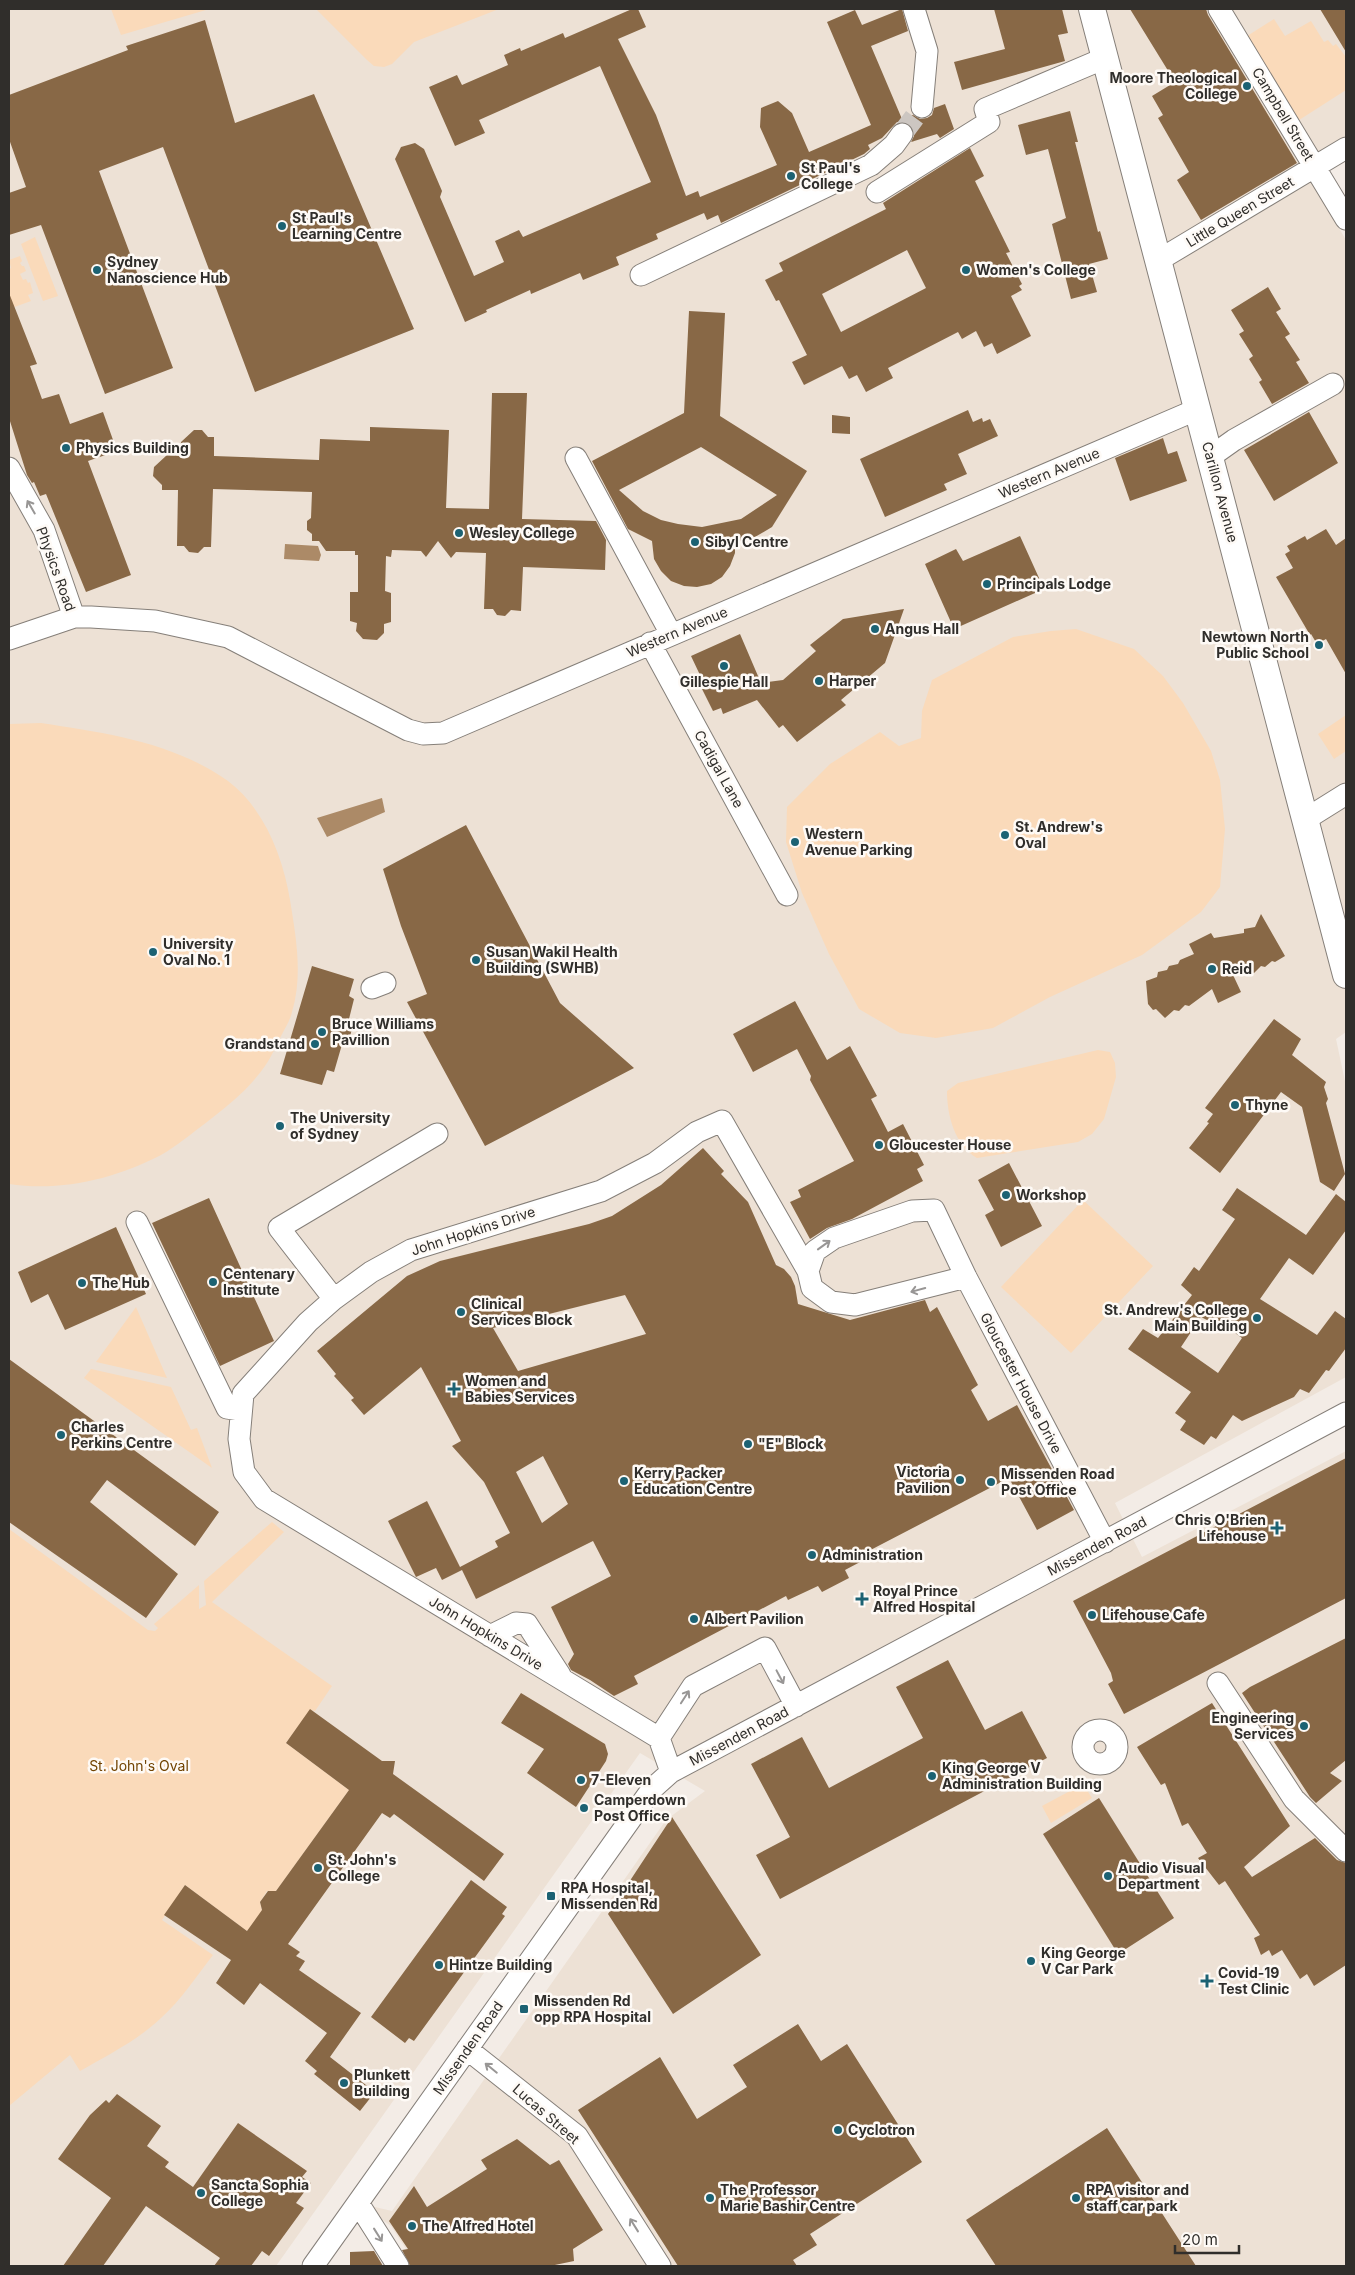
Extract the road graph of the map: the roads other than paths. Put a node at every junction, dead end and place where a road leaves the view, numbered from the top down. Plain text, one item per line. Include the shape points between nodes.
1 (914, 9) edge
2 (1092, 9) edge
3 (1219, 9) edge
4 (1105, 58) junction
5 (922, 107) tunnel mouth
6 (902, 134) tunnel mouth
7 (1346, 148) edge
8 (1315, 167) junction
9 (877, 192) dead end
10 (1346, 219) edge
11 (1159, 260) junction
12 (641, 276) dead end
13 (1333, 384) dead end
14 (1198, 409) junction
15 (1210, 457) junction
16 (576, 458) dead end
17 (9, 468) edge
18 (74, 618) junction
19 (671, 634) junction
20 (9, 639) edge
21 (650, 643) junction
22 (1346, 794) edge
23 (1306, 819) junction
24 (787, 895) dead end
25 (1346, 975) edge
26 (437, 1134) dead end
27 (137, 1222) dead end
28 (808, 1271) junction
29 (966, 1277) junction
30 (334, 1299) junction
31 (240, 1410) junction
32 (1346, 1413) edge
33 (1105, 1542) junction
34 (490, 1636) junction
35 (563, 1680) junction
36 (1218, 1683) dead end
37 (796, 1706) junction
38 (659, 1738) junction
39 (671, 1772) junction
40 (1346, 1851) edge
41 (467, 2049) junction
42 (358, 2203) junction
43 (313, 2266) edge
44 (398, 2266) edge
45 (660, 2266) edge

1 - 5 street via 927,51
2 - 4 main road, Carillon Avenue
3 - 8 street, Campbell Street
4 - 9 street via 985,108 990,122
4 - 11 main road, Carillon Avenue
6 - 12 street via 871,165
7 - 8 street, Little Queen Street
8 - 10 street, Campbell Street
8 - 11 street, Little Queen Street
11 - 14 main road, Carillon Avenue
13 - 15 street
14 - 15 main road, Carillon Avenue
14 - 19 street, Western Avenue
15 - 23 main road, Carillon Avenue
16 - 19 street
18 -> 17 street, Physics Road via 44,530
18 - 20 street
18 - 21 street, Western Avenue via 155,621 228,637 408,730 435,735
19 - 21 street, Western Avenue
21 - 24 street, Cadigal Lane
22 - 23 street
23 - 25 main road, Carillon Avenue
26 - 30 street via 278,1228
27 - 31 street via 227,1408
29 -> 28 street via 855,1305 831,1302 812,1288
28 -> 29 street, Gloucester House Drive via 815,1251 834,1238 912,1211 934,1210
28 - 30 street, John Hopkins Drive via 722,1121 601,1191 411,1250 371,1272
29 - 33 street, Gloucester House Drive
30 - 31 street, John Hopkins Drive via 308,1322 243,1394
31 - 34 street, John Hopkins Drive via 244,1472 264,1500
32 - 33 street, Missenden Road
33 - 37 street, Missenden Road
34 - 35 street, John Hopkins Drive
34 - 35 street via 516,1623 527,1624
35 - 38 street, John Hopkins Drive
36 - 40 street via 1294,1799
38 -> 37 street via 693,1686 765,1648
37 - 39 street, Missenden Road
38 - 39 street
39 - 41 street, Missenden Road via 652,1789
41 - 42 street, Missenden Road
45 -> 41 street, Lucas Street via 577,2136
42 - 43 street, Missenden Road
42 -> 44 street

